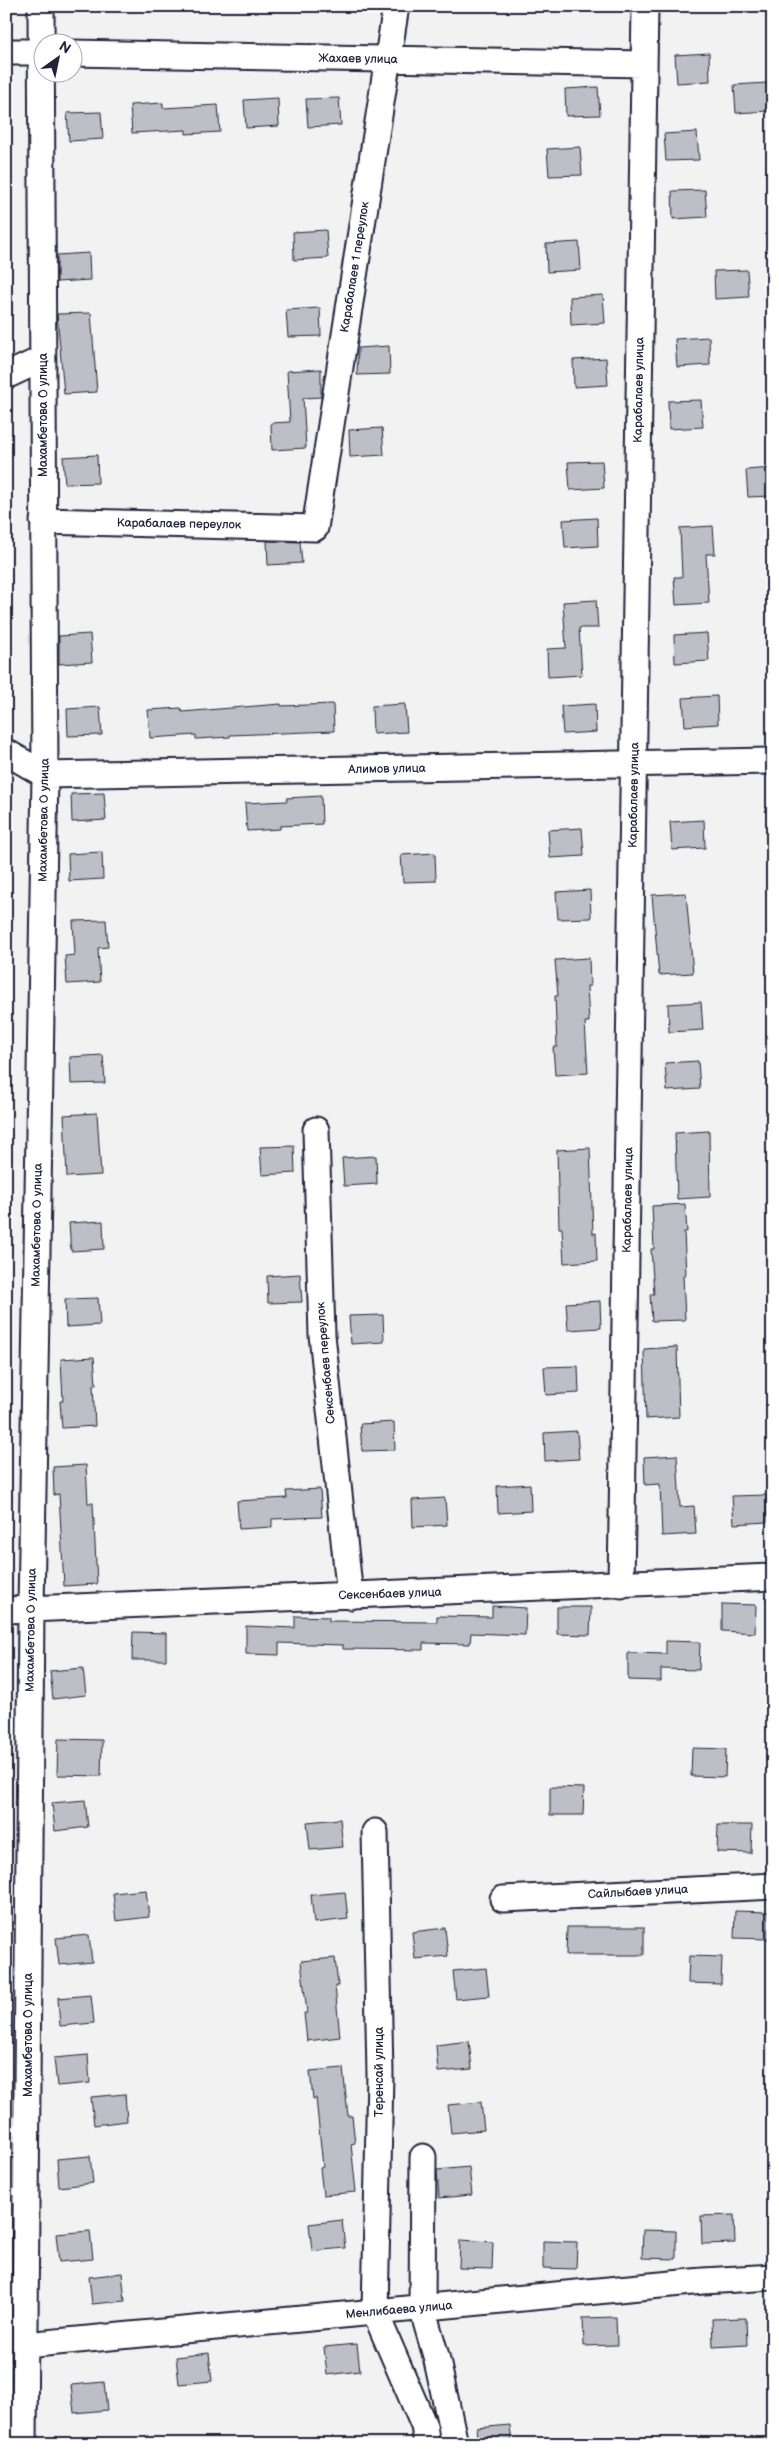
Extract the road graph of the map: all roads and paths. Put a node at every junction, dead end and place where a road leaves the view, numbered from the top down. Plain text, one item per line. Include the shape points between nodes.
1 (41, 6) edge
2 (396, 6) edge
3 (645, 6) edge
4 (41, 32) edge
5 (6, 52) edge
6 (32, 52) edge
7 (82, 53) edge
8 (387, 60) junction
9 (643, 64) junction
10 (41, 82) edge
11 (42, 360) junction
12 (6, 376) edge
13 (43, 521) junction
14 (315, 528) joint
15 (6, 752) edge
16 (773, 761) edge
17 (635, 765) junction
18 (45, 774) junction
19 (316, 1130) dead end
20 (773, 1577) edge
21 (621, 1585) junction
22 (350, 1596) junction
23 (31, 1609) junction
24 (6, 1610) edge
25 (376, 1832) dead end
26 (773, 1886) edge
27 (503, 1899) dead end
28 (423, 2157) dead end
29 (773, 2276) edge
30 (422, 2308) junction
31 (375, 2312) junction
32 (25, 2345) junction
33 (24, 2444) edge
34 (427, 2444) edge
35 (455, 2444) edge

1 - 4 street, Махамбетова О улица
2 - 8 street, Карабалаев 1 переулок
3 - 9 street, Карабалаев улица
5 - 6 street
7 - 8 street, Жахаев улица
8 - 9 street, Жахаев улица
8 - 14 street, Карабалаев 1 переулок
9 - 17 street, Карабалаев улица
10 - 11 street, Махамбетова О улица
11 - 12 street
11 - 13 street, Махамбетова О улица
13 - 14 street, Карабалаев переулок
13 - 18 street, Махамбетова О улица
15 - 18 street
16 - 17 street, Алимов улица
17 - 18 street, Алимов улица
17 - 21 street, Карабалаев улица
18 - 23 street, Махамбетова О улица
19 - 22 street, Сексенбаев переулок via 322,1335
20 - 21 street, Сексенбаев улица
21 - 22 street, Сексенбаев улица
22 - 23 street, Сексенбаев улица
23 - 24 street, Сексенбаев улица
23 - 32 street, Махамбетова О улица
25 - 31 street, Теренсай улица via 380,2074
26 - 27 street, Сайлыбаев улица
28 - 30 street
29 - 30 street, Менлибаева улица
30 - 31 street, Менлибаева улица
30 - 35 street
31 - 32 street, Менлибаева улица
31 - 34 street via 424,2426
32 - 33 street, Махамбетова О улица

